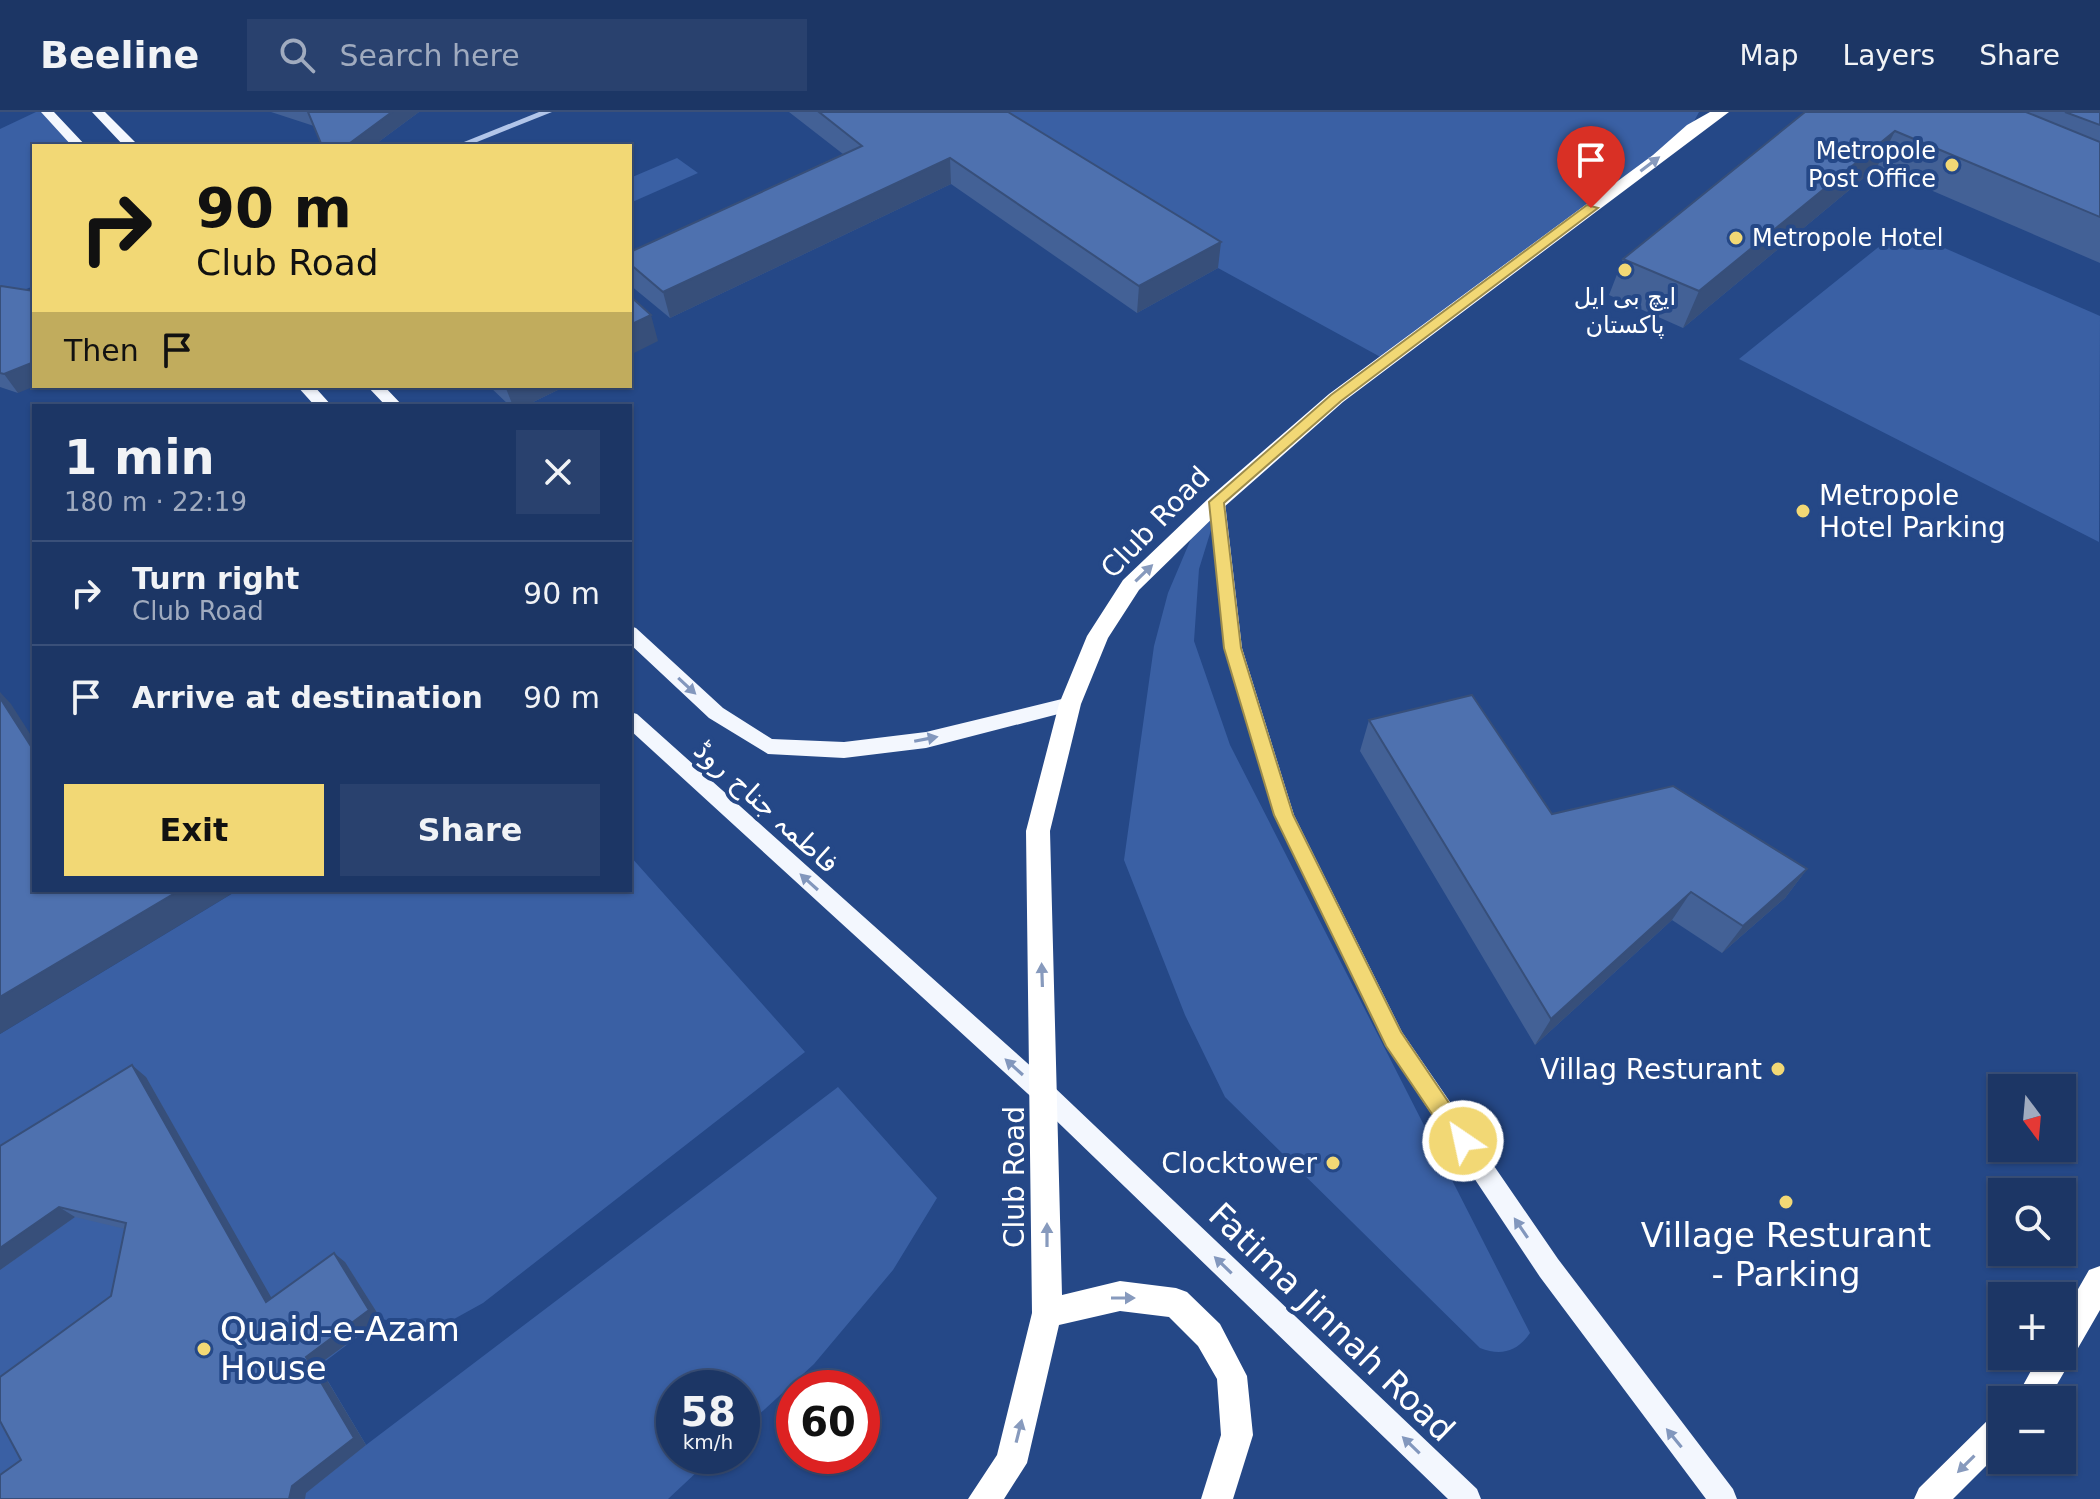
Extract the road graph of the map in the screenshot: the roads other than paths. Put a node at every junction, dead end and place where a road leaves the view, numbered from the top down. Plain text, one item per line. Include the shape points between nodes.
1 (47, 112) edge
2 (98, 112) edge
3 (547, 112) edge
4 (1721, 112) edge
5 (1697, 120) edge
6 (77, 144) edge
7 (130, 144) edge
8 (464, 144) edge
9 (307, 388) edge
10 (377, 388) edge
11 (322, 404) edge
12 (393, 404) edge
13 (1217, 502) junction
14 (632, 635) edge
15 (1070, 704) junction
16 (632, 721) edge
17 (866, 934) joint
18 (1046, 1095) junction
19 (2100, 1281) edge
20 (1047, 1313) junction
21 (2076, 1322) edge
22 (1988, 1442) edge
23 (984, 1499) edge
24 (1217, 1499) edge
25 (1467, 1499) edge
26 (1723, 1499) edge
27 (1930, 1499) edge

1 - 6 main road
2 - 7 main road
3 - 8 lane
4 - 5 highway, Club Road
13 -> 5 highway, Club Road via 1336,398 1659,158
9 - 11 main road
10 - 12 main road
15 -> 13 highway, Club Road via 1098,636 1131,585
26 -> 13 main road via 1549,1268 1394,1039 1284,815 1233,648
14 -> 15 main road, فاطمہ جناح روڈ via 716,713 768,746 844,750 926,740
18 -> 15 highway, Club Road via 1038,831
17 -> 16 main road, فاطمہ جناح روڈ
18 -> 17 main road, Fatima Jinnah Road
20 -> 18 highway, Club Road
25 -> 18 main road, Fatima Jinnah Road
19 - 21 highway
23 -> 20 highway, Club Road via 1011,1463
20 -> 24 highway via 1120,1296 1176,1303 1209,1335 1232,1376 1237,1435
22 -> 27 highway

